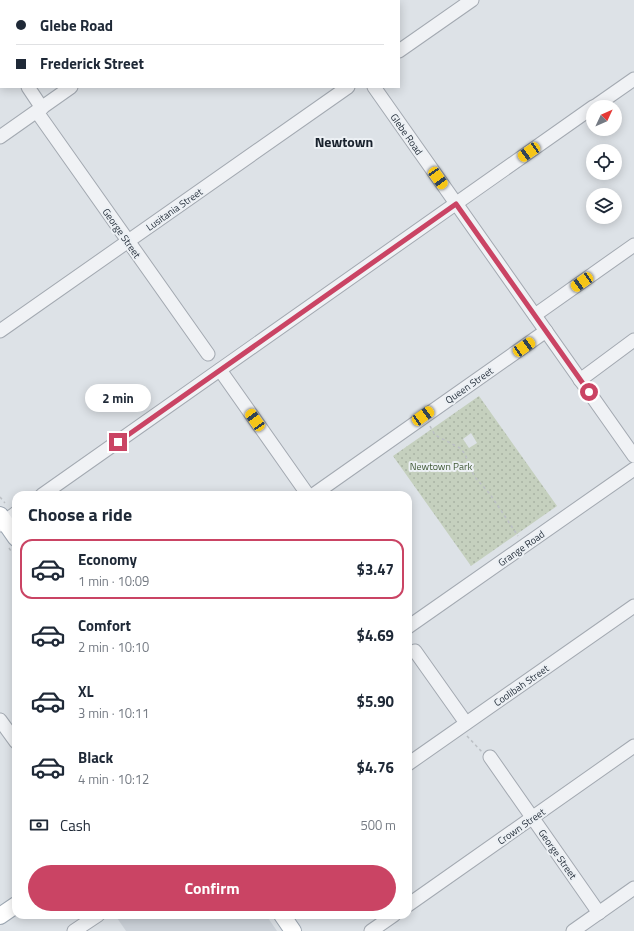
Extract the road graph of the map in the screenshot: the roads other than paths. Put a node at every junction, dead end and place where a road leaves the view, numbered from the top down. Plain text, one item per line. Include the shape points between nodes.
1 (472, 0) edge
2 (400, 50) edge
3 (634, 79) edge
4 (28, 88) edge
5 (70, 88) edge
6 (347, 88) edge
7 (375, 88) edge
8 (603, 100) edge
9 (39, 110) junction
10 (586, 112) edge
11 (0, 138) edge
12 (456, 204) junction
13 (128, 241) junction
14 (634, 245) edge
15 (535, 315) junction
16 (0, 330) edge
17 (546, 331) junction
18 (634, 340) edge
19 (208, 354) dead end
20 (220, 370) junction
21 (580, 380) junction
22 (634, 456) edge
23 (634, 469) edge
24 (48, 491) edge
25 (305, 491) edge
26 (319, 491) edge
27 (5, 519) edge
28 (12, 531) edge
29 (634, 606) edge
30 (412, 624) edge
31 (415, 651) dead end
32 (0, 720) edge
33 (463, 725) junction
34 (12, 736) edge
35 (634, 746) edge
36 (490, 757) road end
37 (412, 761) edge
38 (532, 818) junction
39 (634, 888) edge
40 (412, 902) edge
41 (12, 908) edge
42 (599, 913) junction
43 (0, 916) edge
44 (92, 919) edge
45 (285, 919) edge
46 (388, 919) edge
47 (74, 931) edge
48 (293, 931) edge
49 (371, 931) edge
50 (573, 931) edge

1 - 2 street
3 - 8 street
4 - 9 street, George Street
5 - 9 street
6 - 13 street, Lusitania Street
7 - 12 street, Glebe Road
9 - 11 street
9 - 13 street, George Street
10 - 12 street
12 - 15 street, Glebe Road
12 - 20 street
13 - 16 street, Lusitania Street
13 - 19 street, George Street
14 - 15 street
15 - 17 street, Glebe Road
17 - 21 street, Glebe Road
17 - 26 street, Queen Street
18 - 21 street
20 - 24 street
20 - 25 street
21 - 22 street, Glebe Road
23 - 30 street, Grange Road
27 - 28 main road
29 - 33 street, Coolibah Street
31 - 33 street
32 - 34 street
33 - 37 street, Coolibah Street
35 - 38 street, Crown Street
36 - 38 street, George Street
38 - 40 street, Crown Street
38 - 42 street, George Street
39 - 42 street
41 - 43 main road
42 - 50 street
44 - 47 street
45 - 48 main road
46 - 49 street

